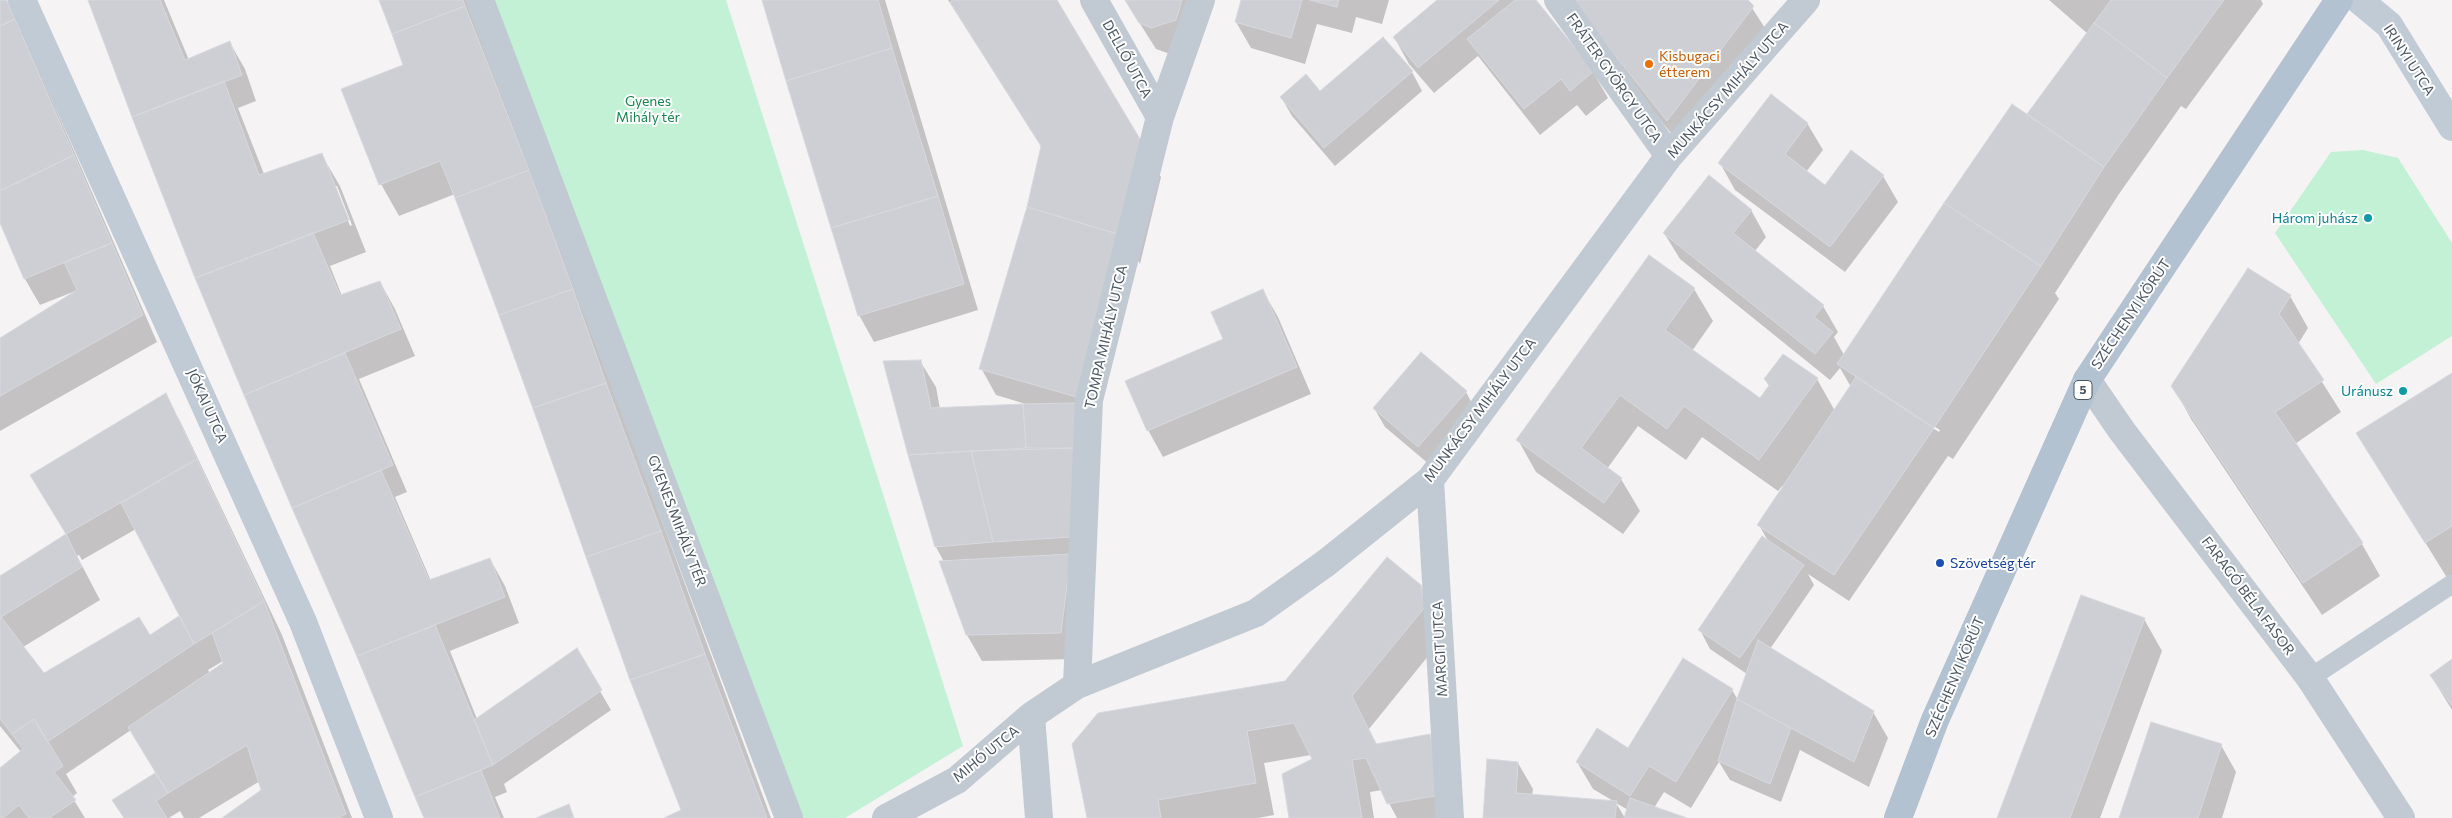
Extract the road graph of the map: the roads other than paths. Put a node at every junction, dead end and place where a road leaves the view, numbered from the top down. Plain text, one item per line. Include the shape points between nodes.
1 (22, 0) edge
2 (480, 0) edge
3 (1094, 0) edge
4 (1201, 0) edge
5 (1558, 0) edge
6 (1806, 0) edge
7 (2339, 0) edge
8 (2359, 0) edge
9 (1160, 117) junction
10 (2452, 127) edge
11 (1669, 156) junction
12 (2087, 380) junction
13 (1430, 480) junction
14 (2452, 584) edge
15 (2310, 678) junction
16 (1077, 685) junction
17 (1031, 716) junction
18 (379, 818) edge
19 (789, 818) edge
20 (886, 818) edge
21 (1039, 818) edge
22 (1450, 818) edge
23 (1898, 818) edge
24 (2401, 818) edge

1 - 18 street, JÓKAI UTCA via 304,622
2 - 19 street, GYENES MIHÁLY TÉR
3 - 9 street, DELLŐ UTCA
4 - 9 street, TOMPA MIHÁLY UTCA
5 - 11 street, FRÁTER GYÖRGY UTCA
6 - 11 street, MUNKÁCSY MIHÁLY UTCA
7 - 12 main road, SZÉCHENYI KÖRÚT / 5
8 - 10 street, IRINYI UTCA via 2389,25
9 - 16 street, TOMPA MIHÁLY UTCA via 1089,400
11 - 13 street, MUNKÁCSY MIHÁLY UTCA
12 - 15 street, FARAGÓ BÉLA FASOR via 2122,431
12 - 23 main road, SZÉCHENYI KÖRÚT / 5 via 1935,720
13 - 16 street, MUNKÁCSY MIHÁLY UTCA via 1326,563 1256,613
13 - 22 street, MARGIT UTCA
14 - 15 lane
15 - 24 street, FARAGÓ BÉLA FASOR
16 - 17 street, MUNKÁCSY MIHÁLY UTCA
17 - 20 street, MIHÓ UTCA via 957,780
17 - 21 street

